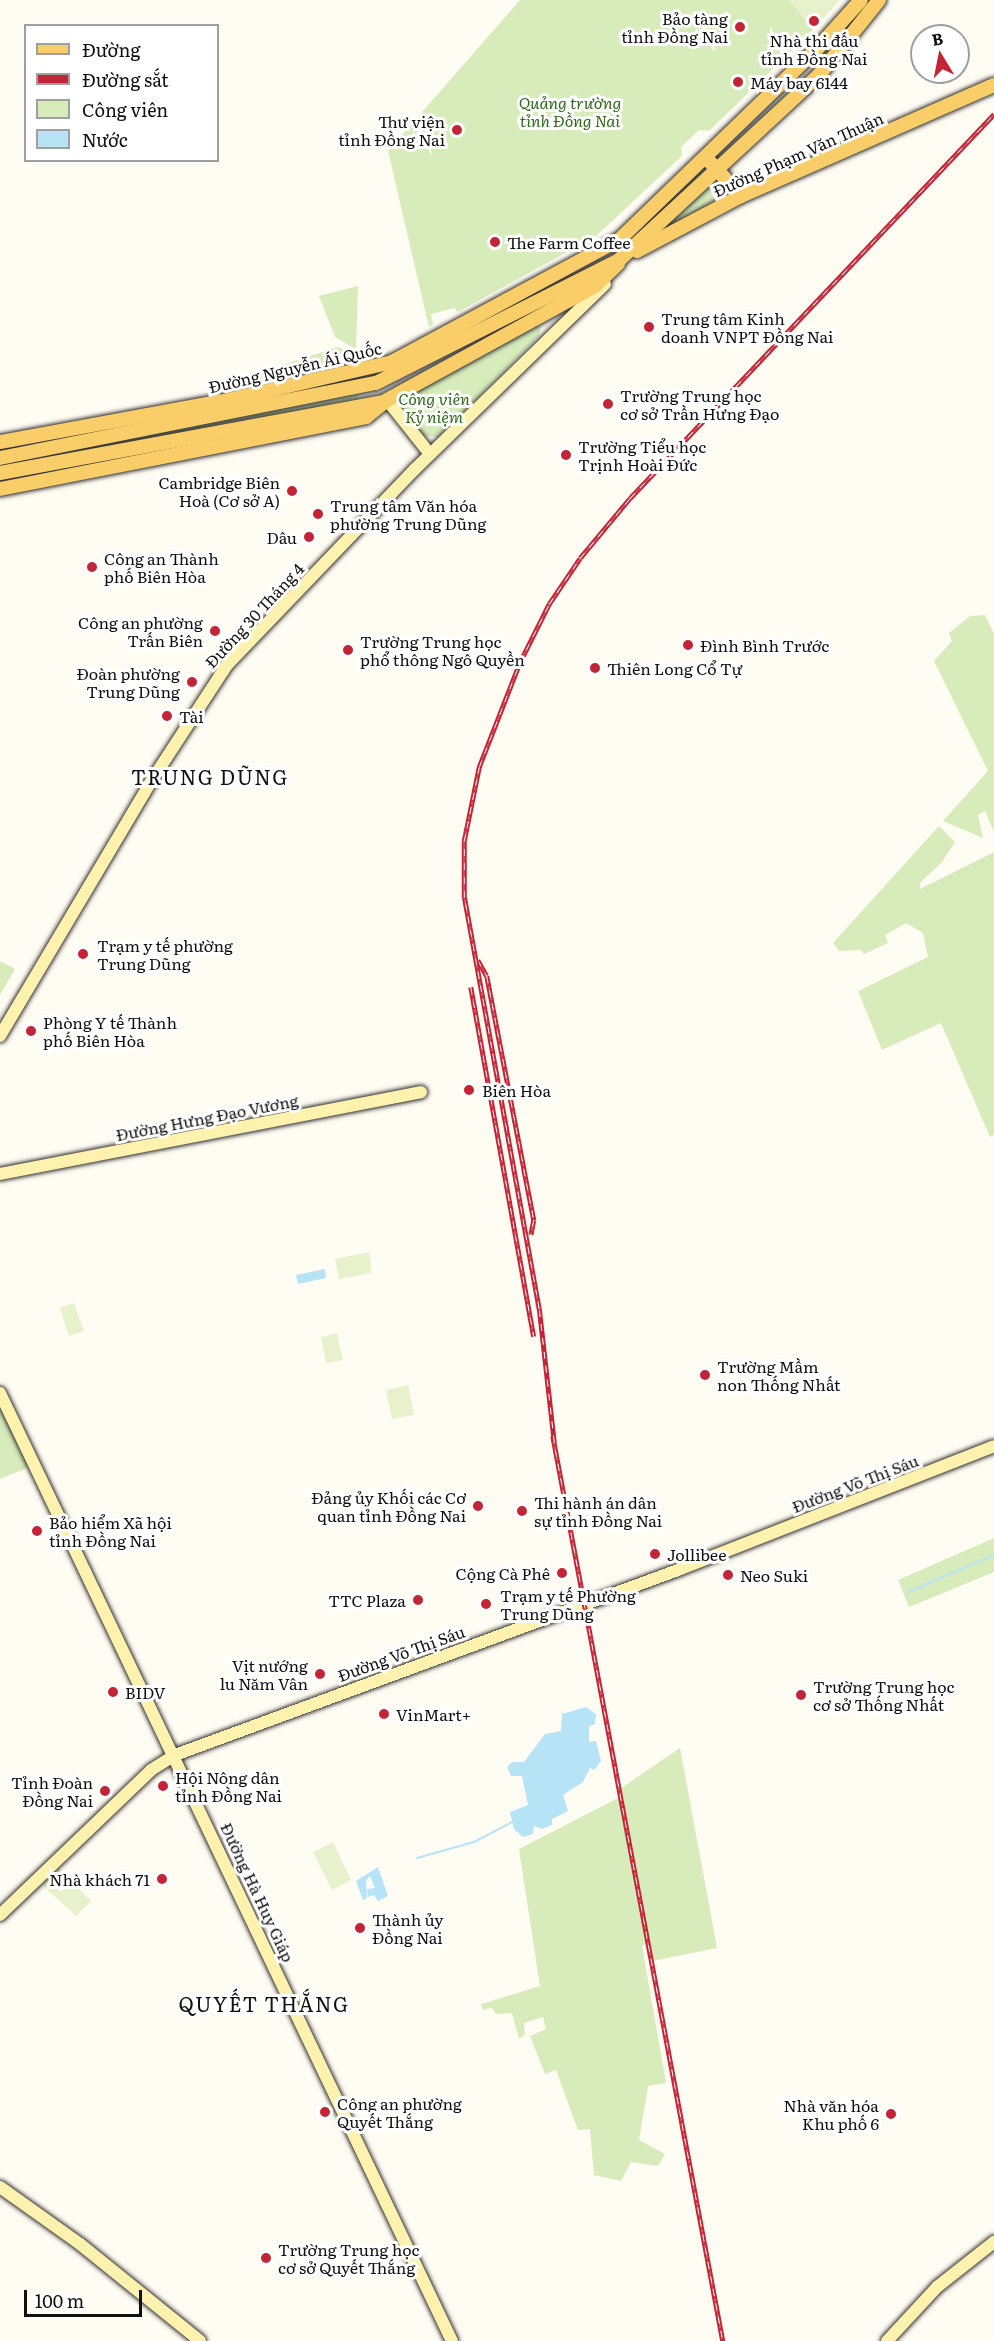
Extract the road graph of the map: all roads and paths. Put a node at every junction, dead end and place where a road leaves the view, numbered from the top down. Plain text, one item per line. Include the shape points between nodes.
1 (861, 0) edge
2 (879, 0) edge
3 (994, 85) edge
4 (710, 163) junction
5 (741, 196) junction
6 (617, 265) junction
7 (573, 305) junction
8 (374, 376) junction
9 (387, 400) junction
10 (59, 439) junction
11 (0, 442) edge
12 (430, 454) junction
13 (0, 458) edge
14 (64, 462) junction
15 (0, 473) edge
16 (68, 476) junction
17 (0, 489) edge
18 (0, 1036) edge
19 (421, 1092) dead end
20 (0, 1174) edge
21 (0, 1393) edge
22 (994, 1446) edge
23 (175, 1755) junction
24 (0, 1915) edge
25 (0, 2187) edge
26 (994, 2242) edge
27 (200, 2341) edge
28 (452, 2341) edge
29 (887, 2341) edge

1 - 4 main road, Đường Nguyễn Ái Quốc
2 - 4 main road, Đường Nguyễn Ái Quốc via 819,75
3 - 5 main road, Đường Phạm Văn Thuận
4 - 5 main road
4 - 6 main road, Đường Nguyễn Ái Quốc
4 - 8 main road, Đường Nguyễn Ái Quốc via 607,248
5 - 6 main road, Đường Phạm Văn Thuận
6 - 7 main road, Đường Nguyễn Ái Quốc
6 - 8 main road, Đường Nguyễn Ái Quốc
7 - 9 main road, Đường Nguyễn Ái Quốc
7 - 12 main road, Đường 30 Tháng 4
8 - 9 main road
8 - 10 main road, Đường Nguyễn Ái Quốc
9 - 12 main road
9 - 14 main road, Đường Nguyễn Ái Quốc
9 - 16 main road, Đường Nguyễn Ái Quốc via 366,417 334,426
10 - 11 main road, Đường Nguyễn Ái Quốc
10 - 13 main road, Đường Nguyễn Ái Quốc
10 - 14 main road
12 - 18 main road, Đường 30 Tháng 4 via 223,669 155,774
14 - 15 main road, Đường Nguyễn Ái Quốc
14 - 16 main road
16 - 17 main road, Đường Nguyễn Ái Quốc
19 - 20 main road, Đường Hưng Đạo Vương
21 - 23 main road, Đường Hà Huy Giáp
22 - 23 main road, Đường Võ Thị Sáu via 678,1570
23 - 24 main road, Đường Võ Thị Sáu via 151,1770
23 - 28 main road, Đường Hà Huy Giáp
25 - 27 main road via 90,2251
26 - 29 main road via 937,2287

